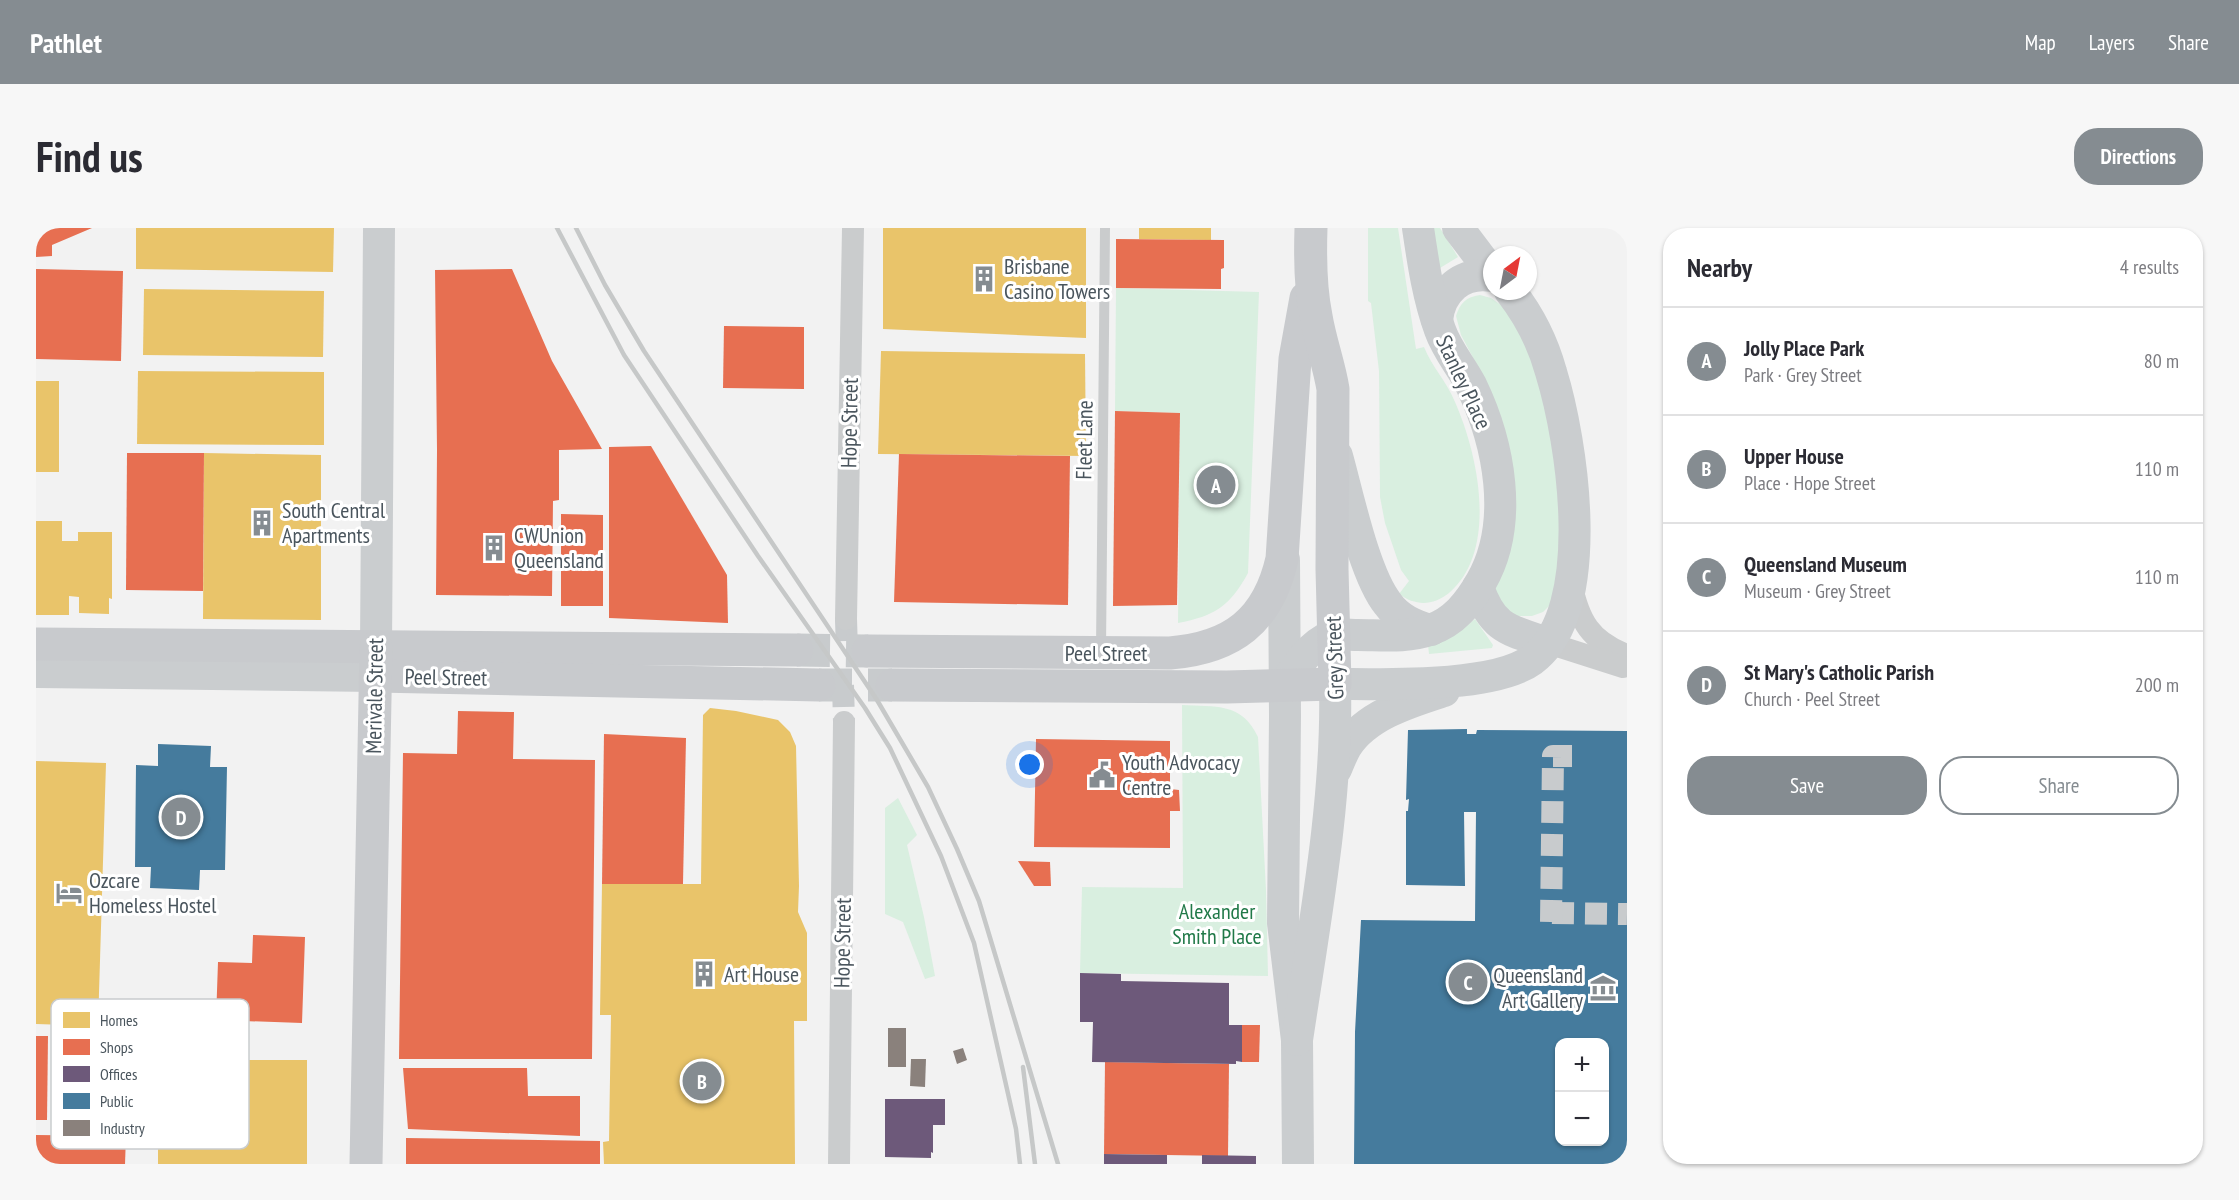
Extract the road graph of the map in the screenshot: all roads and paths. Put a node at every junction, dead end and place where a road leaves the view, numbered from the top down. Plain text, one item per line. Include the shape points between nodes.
1 (379, 228) edge
2 (853, 228) edge
3 (1105, 228) edge
4 (1311, 228) edge
5 (1418, 228) edge
6 (1458, 228) edge
7 (1483, 262) edge
8 (1483, 275) edge
9 (1310, 276) junction
10 (1516, 300) edge
11 (1437, 320) junction
12 (1333, 440) junction
13 (1284, 546) junction
14 (1571, 582) junction
15 (1478, 587) junction
16 (846, 619) tunnel mouth
17 (1431, 630) junction
18 (1334, 635) junction
19 (1548, 643) junction
20 (36, 644) edge
21 (797, 650) tunnel mouth
22 (868, 651) tunnel mouth
23 (1101, 653) junction
24 (1627, 655) edge
25 (376, 662) junction
26 (1627, 669) edge
27 (36, 672) edge
28 (1494, 676) junction
29 (1335, 684) junction
30 (819, 685) tunnel mouth
31 (892, 685) tunnel mouth
32 (1284, 685) junction
33 (844, 722) tunnel mouth
34 (1332, 780) junction
35 (1297, 1040) junction
36 (366, 1164) edge
37 (839, 1164) edge
38 (1298, 1164) edge

1 - 25 street, Merivale Street
2 - 16 street, Hope Street
3 - 23 lane, Fleet Lane
4 - 9 main road, Grey Street
5 - 11 street, Stanley Place
6 - 7 street
8 - 11 street via 1455,284 1443,297
9 - 12 main road, Grey Street via 1315,316 1333,389
9 - 13 main road, Grey Street via 1295,359
10 - 14 street via 1537,334 1562,416 1573,498
11 - 15 street, Stanley Place via 1444,341 1476,398 1496,464 1499,528 1488,568
12 - 17 street via 1378,588 1399,615
12 - 18 main road, Grey Street
13 - 23 main road, Peel Street via 1266,603 1238,633 1214,645 1188,651
13 - 32 street, Grey Street
14 - 19 street via 1565,609
14 - 24 street via 1577,609 1590,631 1604,644
15 - 17 street, Stanley Place via 1460,611
15 - 19 street via 1487,609 1499,624
17 - 18 street, Stanley Place via 1406,635
18 - 29 main road, Grey Street
18 - 32 street via 1306,655
19 - 26 street
19 - 28 street via 1521,667
20 - 25 main road, Peel Street
21 - 25 main road, Peel Street
22 - 23 main road, Peel Street
25 - 27 street, Peel Street
25 - 30 main road, Peel Street
25 - 36 main road, Merivale Street
28 - 29 street
28 - 34 street via 1410,703 1380,717 1348,743
29 - 32 main road, Peel Street
29 - 34 street, Grey Street
31 - 32 main road, Peel Street
32 - 35 street, Grey Street via 1283,923
33 - 37 street, Hope Street
34 - 35 street, Grey Street
35 - 38 street, Grey Street

